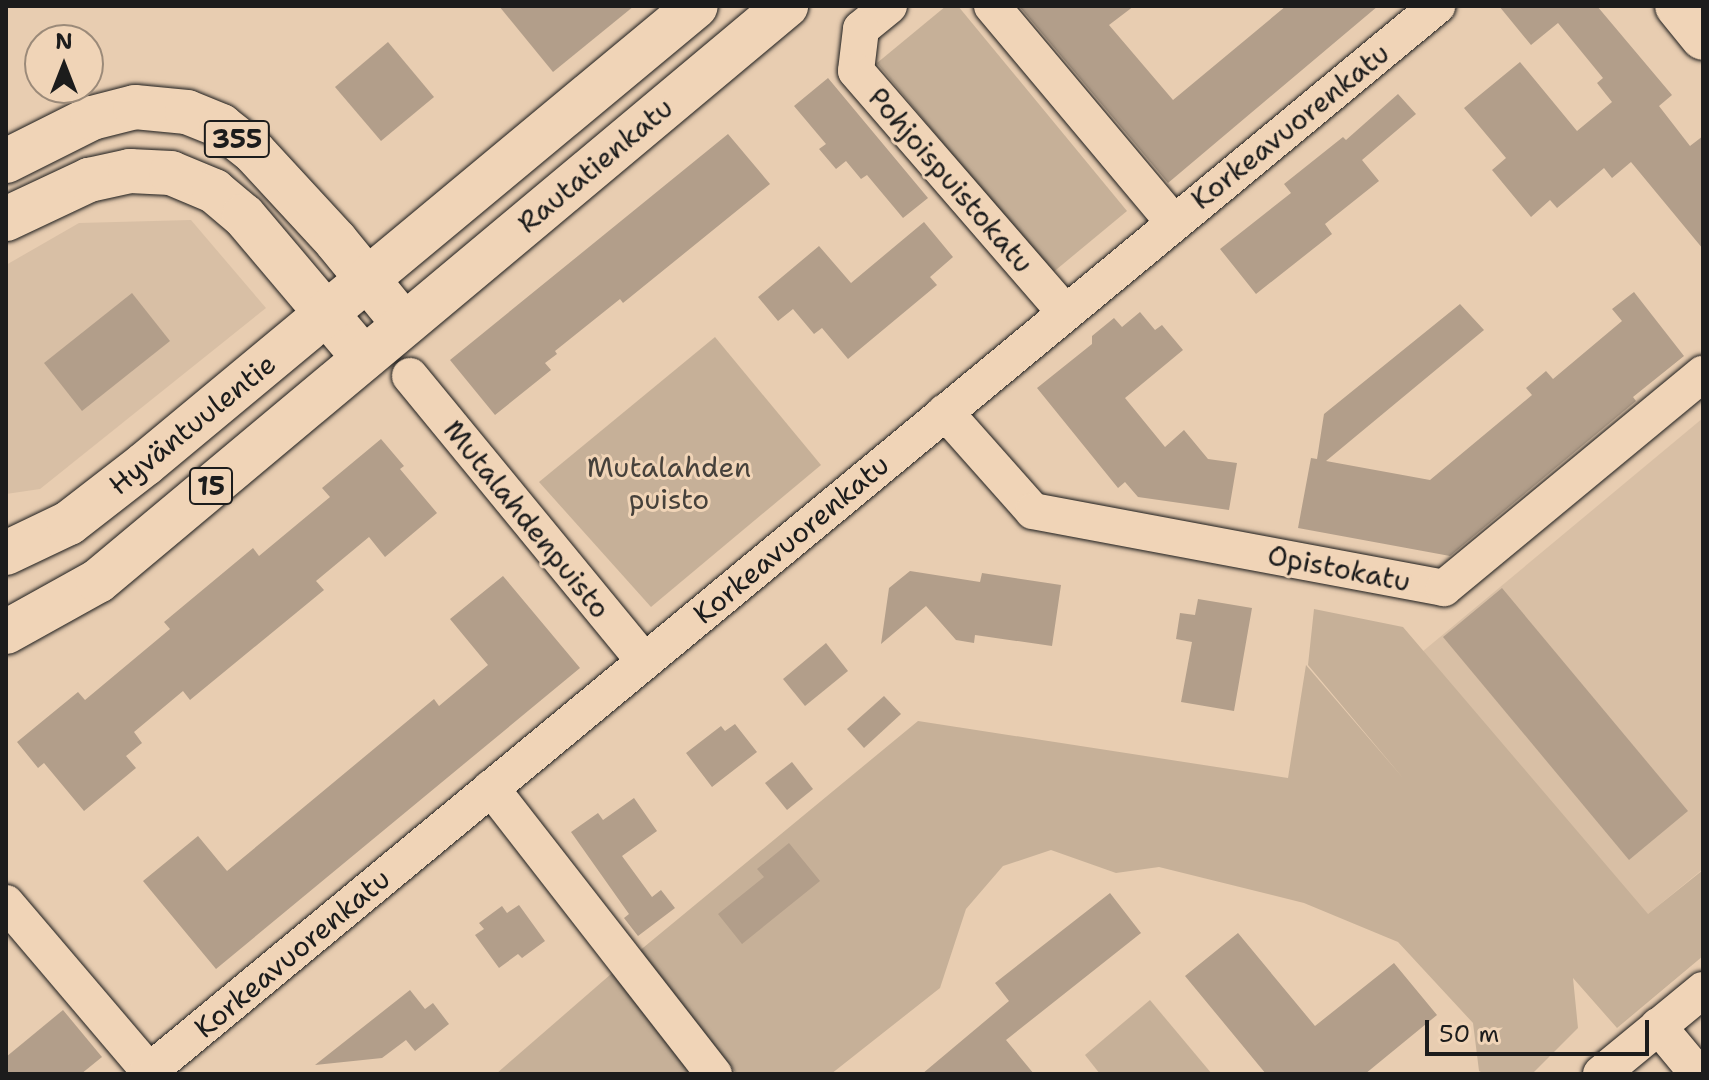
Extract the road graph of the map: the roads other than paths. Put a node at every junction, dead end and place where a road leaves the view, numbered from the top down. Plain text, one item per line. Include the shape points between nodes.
1 (696, 6) edge
2 (786, 6) edge
3 (889, 6) edge
4 (992, 6) edge
5 (1437, 6) edge
6 (1677, 6) edge
7 (1703, 38) edge
8 (6, 161) edge
9 (6, 219) edge
10 (1173, 222) junction
11 (367, 279) junction
12 (1065, 312) junction
13 (327, 313) junction
14 (404, 324) junction
15 (364, 358) junction
16 (1703, 374) edge
17 (410, 376) dead end
18 (945, 412) junction
19 (6, 553) edge
20 (6, 632) edge
21 (644, 661) junction
22 (491, 788) junction
23 (6, 903) edge
24 (1703, 990) edge
25 (1658, 1026) junction
26 (147, 1073) edge
27 (714, 1074) edge
28 (1601, 1074) edge
29 (1698, 1074) edge

1 - 11 main road, Rautatienkatu / 15
2 - 14 main road, Rautatienkatu / 15
3 - 12 street, Pohjoispuistokatu via 861,29 856,71
4 - 10 street
5 - 10 street, Korkeavuorenkatu
6 - 7 main road
8 - 11 main road, 355 via 92,118 135,107 187,112 221,126 254,152
9 - 13 main road, 355 via 89,180 130,171 171,173 214,191 244,216
10 - 12 street, Korkeavuorenkatu
11 - 13 main road, Hyväntuulentie / 15
11 - 14 main road, 355
12 - 18 street, Korkeavuorenkatu
13 - 15 main road, 355
13 - 19 main road, Hyväntuulentie / 15 via 69,523
14 - 15 main road, Hyväntuulentie / 15
15 - 20 main road, Hyväntuulentie / 15 via 98,581
16 - 18 street, Opistokatu via 1444,588 1033,511
17 - 21 street, Mutalahdenpuisto
18 - 21 street, Korkeavuorenkatu
21 - 22 street, Korkeavuorenkatu
22 - 26 street, Korkeavuorenkatu
22 - 27 street
23 - 26 street
24 - 25 street
25 - 28 street
25 - 29 street

